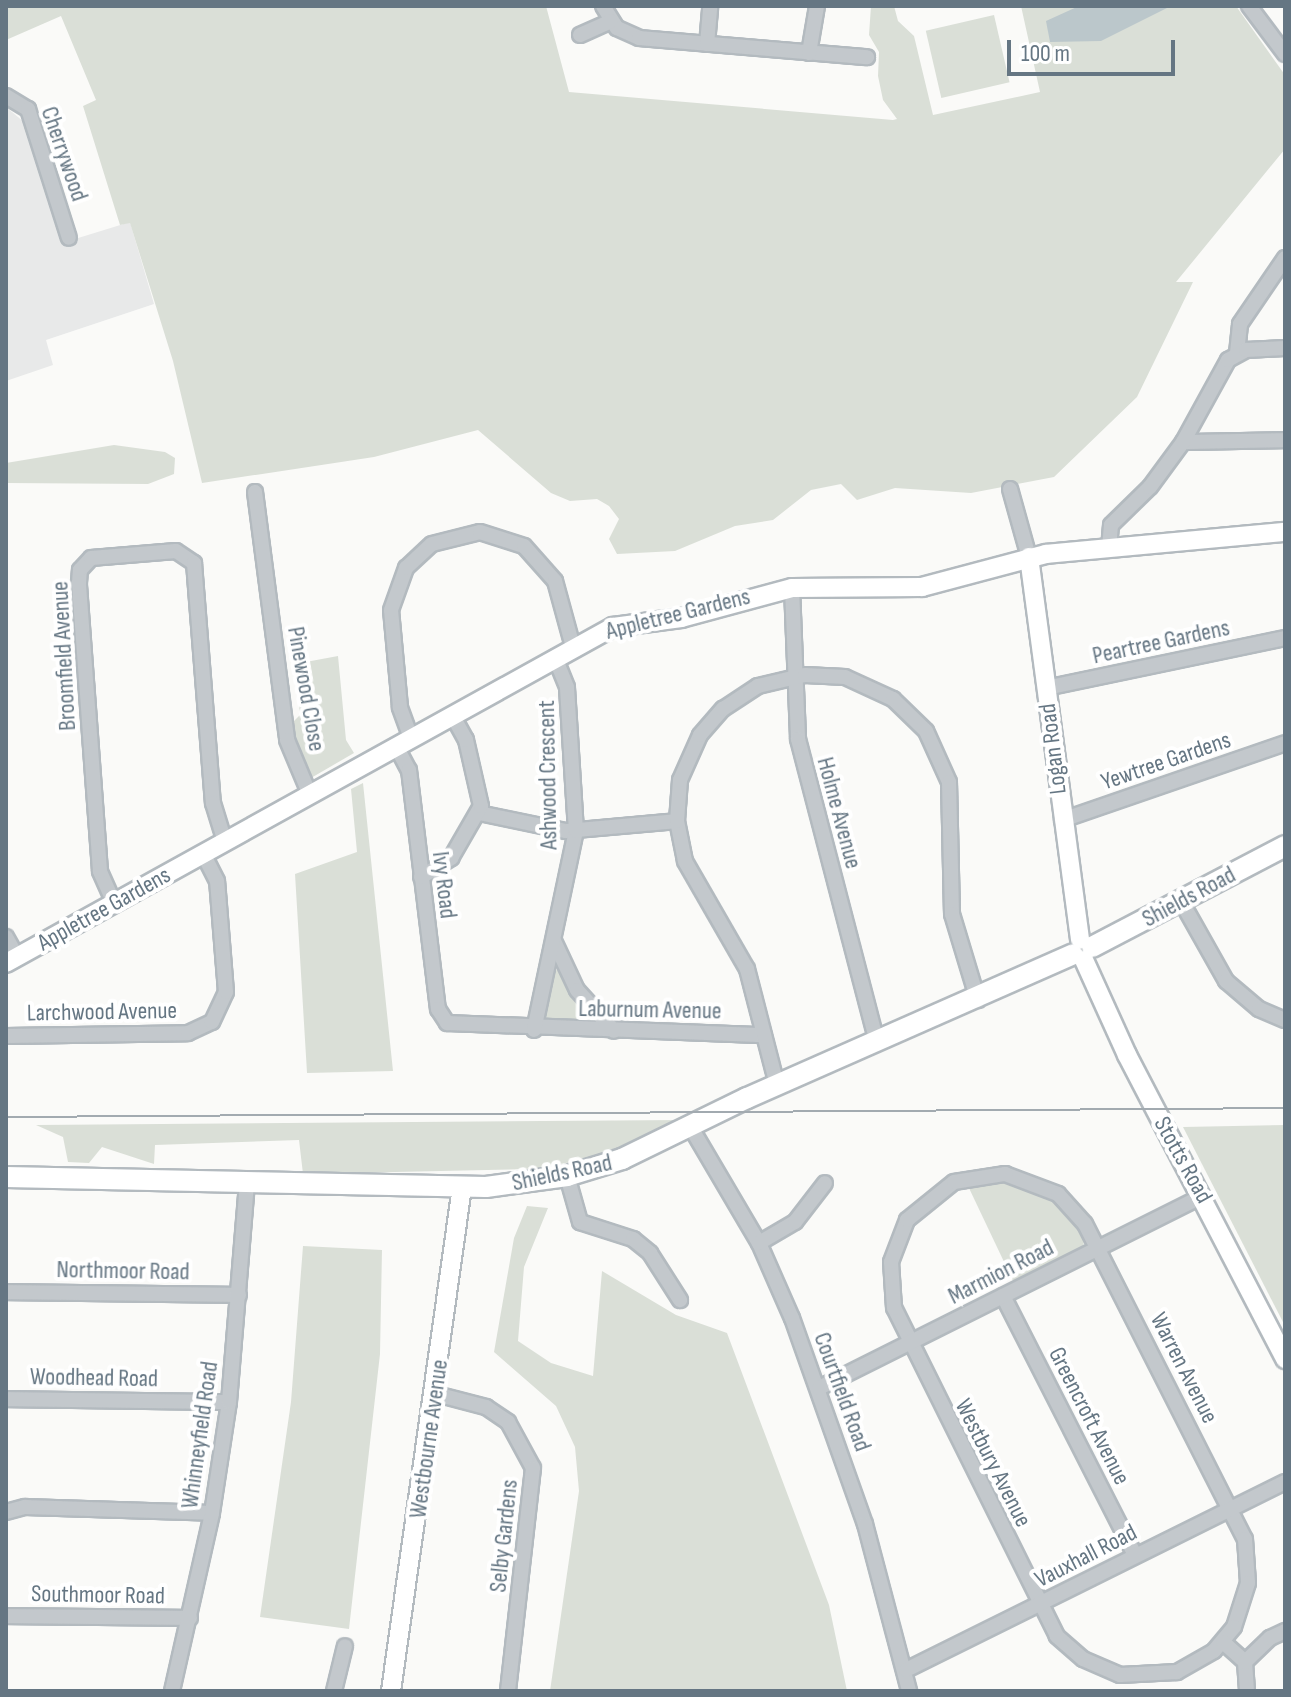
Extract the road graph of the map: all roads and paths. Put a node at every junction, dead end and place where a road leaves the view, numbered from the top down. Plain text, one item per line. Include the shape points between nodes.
1 (603, 6) edge
2 (710, 6) edge
3 (817, 6) edge
4 (1249, 6) edge
5 (611, 21) junction
6 (580, 35) dead end
7 (707, 44) junction
8 (809, 53) junction
9 (1285, 54) edge
10 (867, 57) dead end
11 (6, 96) edge
12 (69, 238) dead end
13 (1285, 258) edge
14 (1285, 348) edge
15 (1237, 353) junction
16 (1285, 440) edge
17 (1183, 442) junction
18 (1010, 489) dead end
19 (255, 492) dead end
20 (1285, 532) edge
21 (1109, 548) junction
22 (1029, 557) junction
23 (285, 586) dead end
24 (268, 588) junction
25 (792, 588) junction
26 (1285, 638) edge
27 (573, 647) junction
28 (555, 657) junction
29 (793, 676) junction
30 (1046, 688) junction
31 (452, 715) junction
32 (404, 742) junction
33 (1285, 743) edge
34 (310, 795) junction
35 (479, 813) junction
36 (1062, 820) junction
37 (677, 821) junction
38 (576, 831) junction
39 (225, 842) junction
40 (1285, 846) edge
41 (203, 854) junction
42 (421, 877) junction
43 (1181, 901) junction
44 (114, 903) junction
45 (6, 937) edge
46 (553, 940) junction
47 (1082, 950) junction
48 (11, 960) edge
49 (978, 1000) junction
50 (1285, 1020) edge
51 (453, 1026) joint
52 (534, 1030) junction
53 (614, 1031) junction
54 (764, 1035) junction
55 (6, 1036) edge
56 (877, 1043) junction
57 (777, 1085) junction
58 (690, 1126) junction
59 (567, 1176) junction
60 (6, 1177) edge
61 (247, 1182) junction
62 (825, 1183) dead end
63 (462, 1187) junction
64 (1203, 1196) junction
65 (759, 1243) junction
66 (1097, 1247) junction
67 (6, 1292) edge
68 (239, 1295) junction
69 (1003, 1296) junction
70 (680, 1300) dead end
71 (908, 1343) junction
72 (1285, 1359) edge
73 (819, 1388) junction
74 (436, 1394) junction
75 (6, 1399) edge
76 (229, 1402) junction
77 (1285, 1482) edge
78 (1231, 1508) junction
79 (6, 1512) edge
80 (212, 1513) junction
81 (1135, 1555) junction
82 (1039, 1604) junction
83 (6, 1616) edge
84 (190, 1618) junction
85 (1285, 1631) edge
86 (1223, 1642) junction
87 (345, 1646) dead end
88 (1245, 1662) junction
89 (906, 1670) junction
90 (172, 1691) edge
91 (334, 1691) edge
92 (391, 1691) edge
93 (508, 1691) edge
94 (909, 1691) edge
95 (1247, 1691) edge

1 - 5 street
2 - 7 street
3 - 8 street
4 - 9 street
5 - 6 street
5 - 7 street via 639,38
7 - 8 street
8 - 10 street
11 - 12 street, Cherrywood via 28,109
13 - 15 street via 1240,324
14 - 15 street
15 - 17 street via 1217,376
16 - 17 street
17 - 21 street via 1150,487 1111,525
18 - 22 street
19 - 24 street, Pinewood Close
20 - 21 street, Appletree Gardens
21 - 22 street, Appletree Gardens
22 - 25 street, Appletree Gardens via 922,587
22 - 30 street, Logan Road
23 - 24 street
24 - 34 street, Pinewood Close via 287,740
25 - 27 street, Appletree Gardens via 681,618 613,627
25 - 29 street, Holme Avenue
26 - 30 street, Peartree Gardens
27 - 28 street, Appletree Gardens
27 - 32 street, Ivy Road via 555,581 524,546 480,532 432,544 406,568 391,610
28 - 31 street, Appletree Gardens
28 - 38 street, Ashwood Crescent via 567,687
29 - 37 street via 742,694 707,726 684,769
29 - 49 street via 832,674 865,684 905,708 936,746 952,802 952,914
29 - 56 street, Holme Avenue via 801,756
30 - 36 street, Logan Road
31 - 32 street, Appletree Gardens
31 - 35 street via 481,788
32 - 34 street, Appletree Gardens
32 - 42 street, Ivy Road
33 - 36 street, Yewtree Gardens
34 - 39 street, Appletree Gardens
35 - 38 street
35 - 42 street via 446,864
36 - 47 street, Logan Road
37 - 38 street
37 - 54 street via 688,869 747,969
38 - 46 street, Ashwood Crescent
39 - 41 street, Appletree Gardens
39 - 44 street, Broomfield Avenue via 213,803 194,563 176,551 91,558 82,567 79,583 100,871
40 - 43 main road, Shields Road
41 - 44 street, Appletree Gardens
41 - 55 street, Larchwood Avenue via 217,881 226,992 212,1022 180,1033
42 - 51 street, Ivy Road via 438,1009
43 - 47 main road, Shields Road
43 - 50 street via 1226,981 1259,1009
44 - 48 street, Appletree Gardens
45 - 48 street
46 - 52 street, Ashwood Crescent
46 - 53 street via 577,990
47 - 49 main road, Shields Road
47 - 64 street, Stotts Road via 1127,1055
49 - 56 main road, Shields Road
51 - 52 street, Laburnum Avenue
52 - 53 street, Laburnum Avenue
53 - 54 street, Laburnum Avenue
54 - 57 street
56 - 57 main road, Shields Road
57 - 58 main road, Shields Road
58 - 59 main road, Shields Road via 622,1159
58 - 65 street, Courtfield Road
59 - 63 main road, Shields Road
59 - 70 street via 580,1222 633,1239 650,1253
60 - 61 main road, Shields Road
61 - 63 main road, Shields Road
61 - 68 street, Whinneyfield Road
62 - 65 street via 795,1222
63 - 74 street, Westbourne Avenue
64 - 66 street, Marmion Road
64 - 72 street, Stotts Road
65 - 73 street, Courtfield Road
66 - 69 street, Marmion Road
66 - 71 street, Warren Avenue via 1077,1212 1045,1186 1005,1174 954,1182 917,1208 895,1247 890,1292
66 - 78 street, Warren Avenue
67 - 68 street, Northmoor Road
68 - 76 street, Whinneyfield Road
69 - 71 street, Marmion Road
69 - 81 street, Greencroft Avenue
71 - 73 street, Marmion Road
71 - 82 street, Westbury Avenue
73 - 89 street, Courtfield Road
74 - 92 street, Westbourne Avenue
74 - 93 street, Selby Gardens via 486,1407 508,1422 533,1468
75 - 76 street, Woodhead Road
76 - 80 street, Whinneyfield Road
77 - 78 street, Vauxhall Road
78 - 81 street, Vauxhall Road
78 - 86 street, Warren Avenue via 1245,1539 1249,1568 1241,1612
79 - 80 street via 25,1507
80 - 84 street, Whinneyfield Road
81 - 82 street, Vauxhall Road
82 - 86 street, Westbury Avenue via 1066,1647 1120,1675 1177,1672
82 - 89 street, Vauxhall Road
83 - 84 street, Southmoor Road
84 - 90 street, Whinneyfield Road
85 - 88 street
86 - 88 street
87 - 91 street
88 - 95 street
89 - 94 street, Courtfield Road

